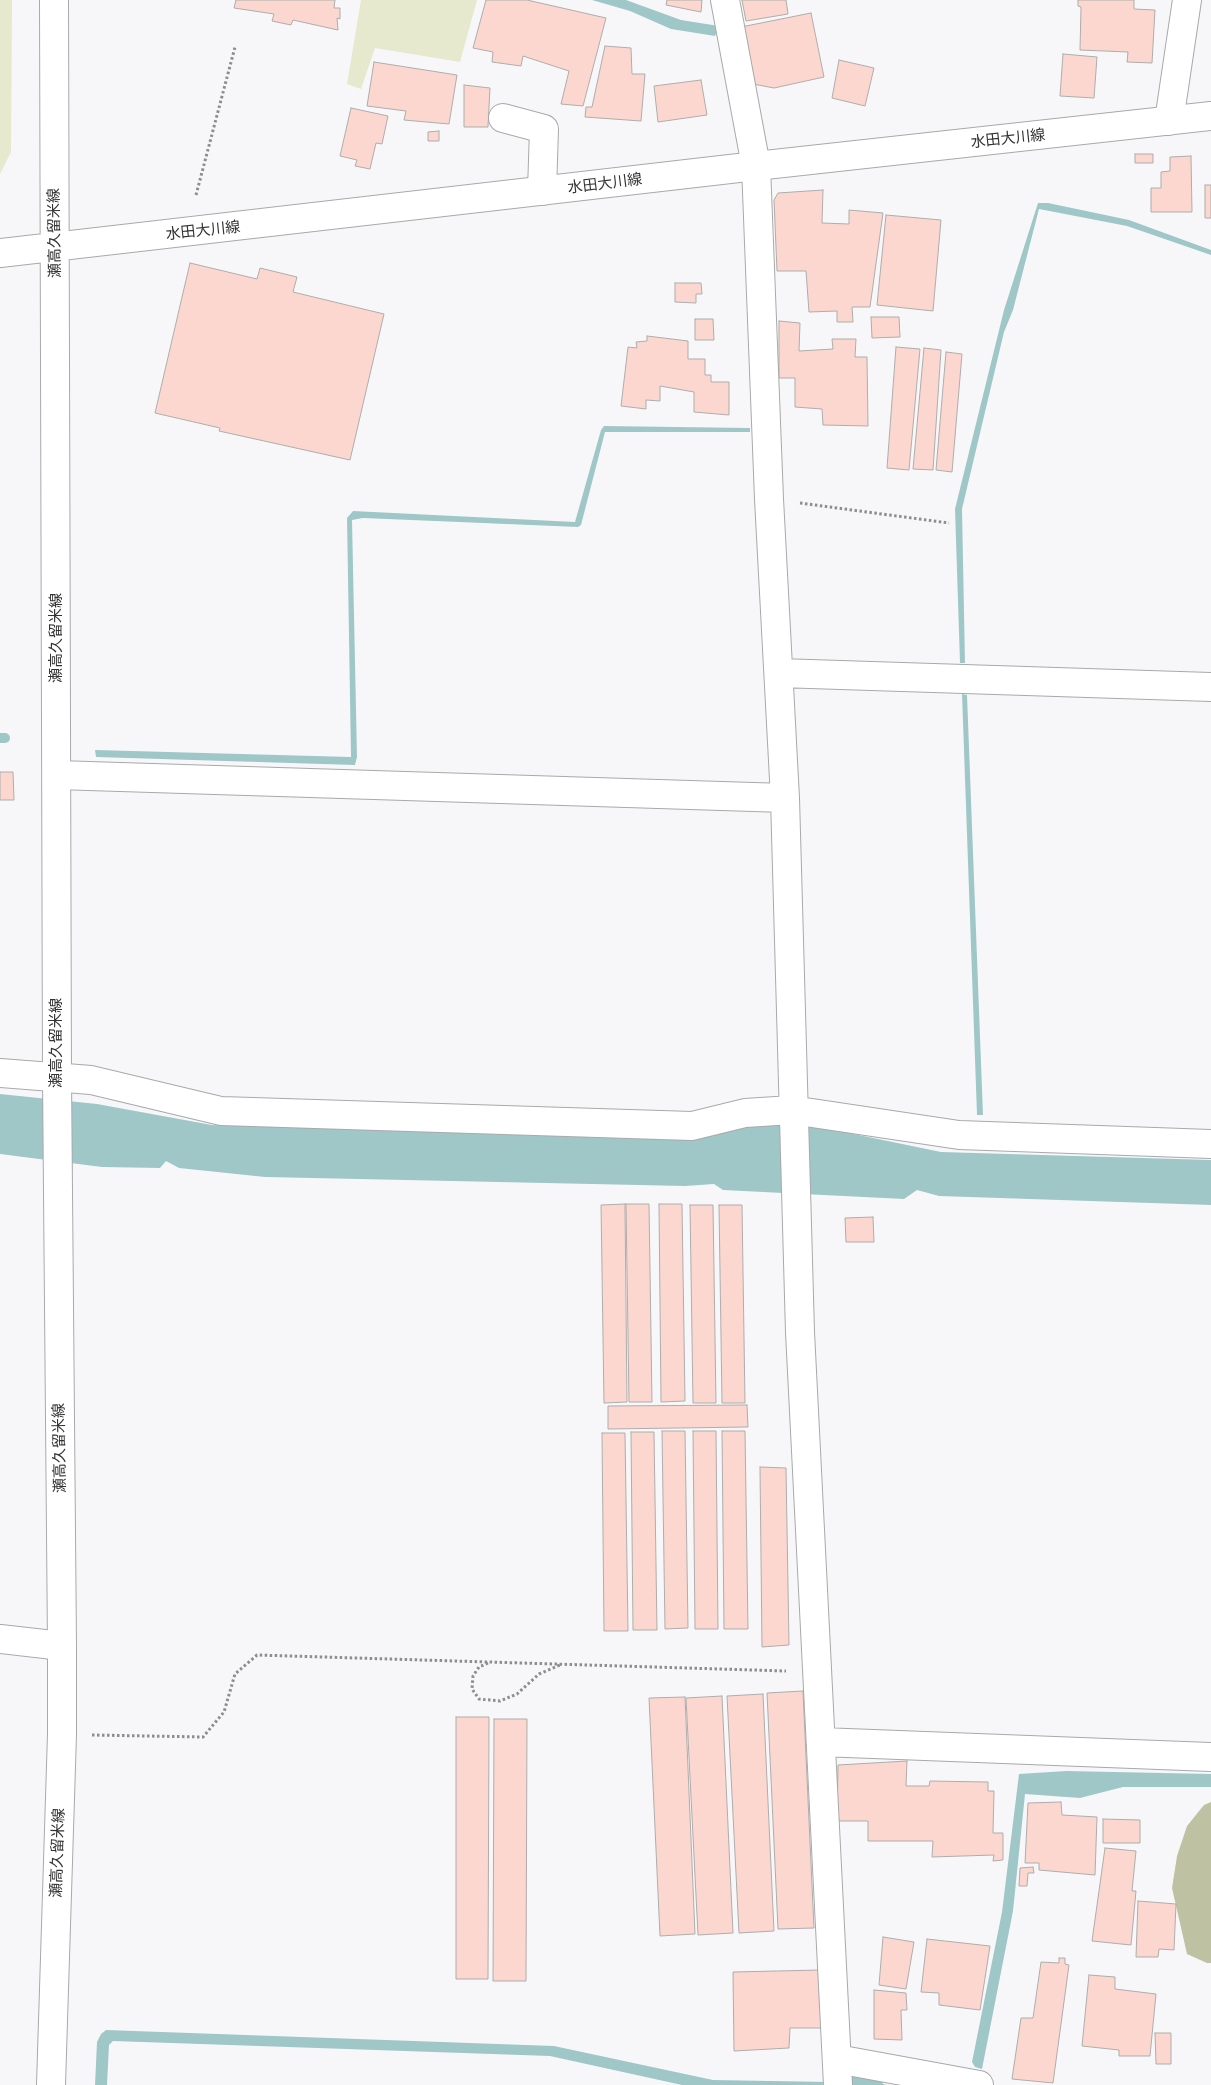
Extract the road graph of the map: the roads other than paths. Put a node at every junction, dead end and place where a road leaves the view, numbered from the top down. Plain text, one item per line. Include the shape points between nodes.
1 (54, 0) edge
2 (725, 0) edge
3 (1187, 0) edge
4 (1211, 116) edge
5 (503, 118) dead end
6 (1170, 121) junction
7 (756, 166) junction
8 (542, 191) junction
9 (56, 247) junction
10 (0, 253) edge
11 (779, 673) junction
12 (1211, 687) edge
13 (57, 776) junction
14 (784, 798) junction
15 (0, 1073) edge
16 (57, 1078) junction
17 (792, 1115) junction
18 (1211, 1144) edge
19 (0, 1639) edge
20 (62, 1646) junction
21 (821, 1742) junction
22 (1211, 1757) edge
23 (837, 2072) edge
24 (51, 2085) edge
25 (979, 2085) edge

1 - 9 street, 瀬高久留米線
2 - 7 street
3 - 6 street
4 - 6 street, 水田大川線
5 - 8 street via 544,129
6 - 7 street, 水田大川線
7 - 8 street, 水田大川線
7 - 11 street
8 - 9 street, 水田大川線
9 - 10 street, 水田大川線
9 - 13 street, 瀬高久留米線
11 - 12 street
11 - 14 street
13 - 14 street
13 - 16 street, 瀬高久留米線
14 - 17 street
15 - 16 street
16 - 17 street via 91,1080 221,1112 692,1126 745,1113
16 - 20 street, 瀬高久留米線
17 - 18 street via 958,1135
17 - 21 street
19 - 20 street
20 - 24 street, 瀬高久留米線
21 - 22 street
21 - 23 street
23 - 25 street

